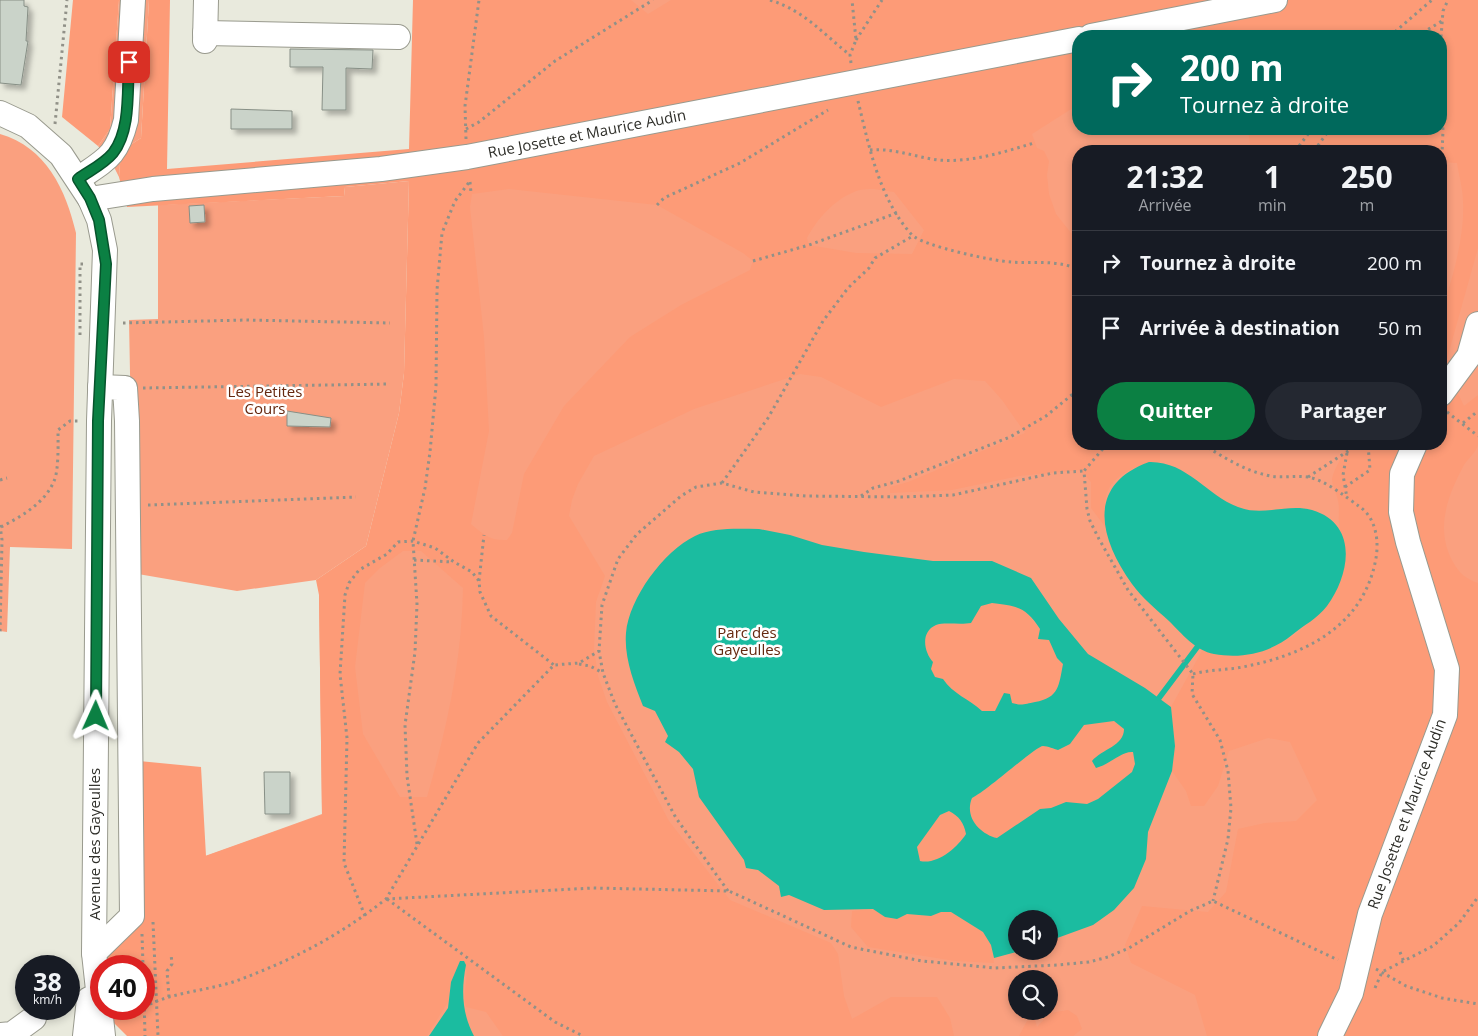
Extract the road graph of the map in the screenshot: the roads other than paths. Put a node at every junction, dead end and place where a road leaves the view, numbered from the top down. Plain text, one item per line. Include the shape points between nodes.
1 (133, 0) edge
2 (206, 0) edge
3 (1275, 0) edge
4 (1122, 30) edge
5 (398, 37) dead end
6 (1072, 41) edge
7 (0, 113) edge
8 (84, 189) junction
9 (1478, 324) edge
10 (1474, 355) edge
11 (100, 387) junction
12 (1447, 387) edge
13 (1412, 450) edge
14 (94, 953) junction
15 (31, 1020) edge
16 (0, 1035) edge
17 (85, 1036) edge
18 (103, 1036) edge
19 (1330, 1036) edge

1 - 8 street via 126,120 111,155
2 - 5 street via 205,38
3 - 4 street
6 - 8 street, Rue Josette et Maurice Audin via 853,96 467,157 381,169 153,189
7 - 8 street, Avenue des Gayeulles via 28,126 53,145
8 - 11 street, Avenue des Gayeulles via 99,220 105,250
9 - 10 street
10 - 12 street
11 - 14 street, Avenue des Gayeulles
11 - 14 street via 125,388 132,910
13 - 19 street, Rue Josette et Maurice Audin via 1402,474 1401,512 1447,669 1445,715 1370,914 1351,993
14 - 17 street, Avenue des Gayeulles
14 - 18 street, Avenue des Gayeulles
15 - 16 street via 12,1034

